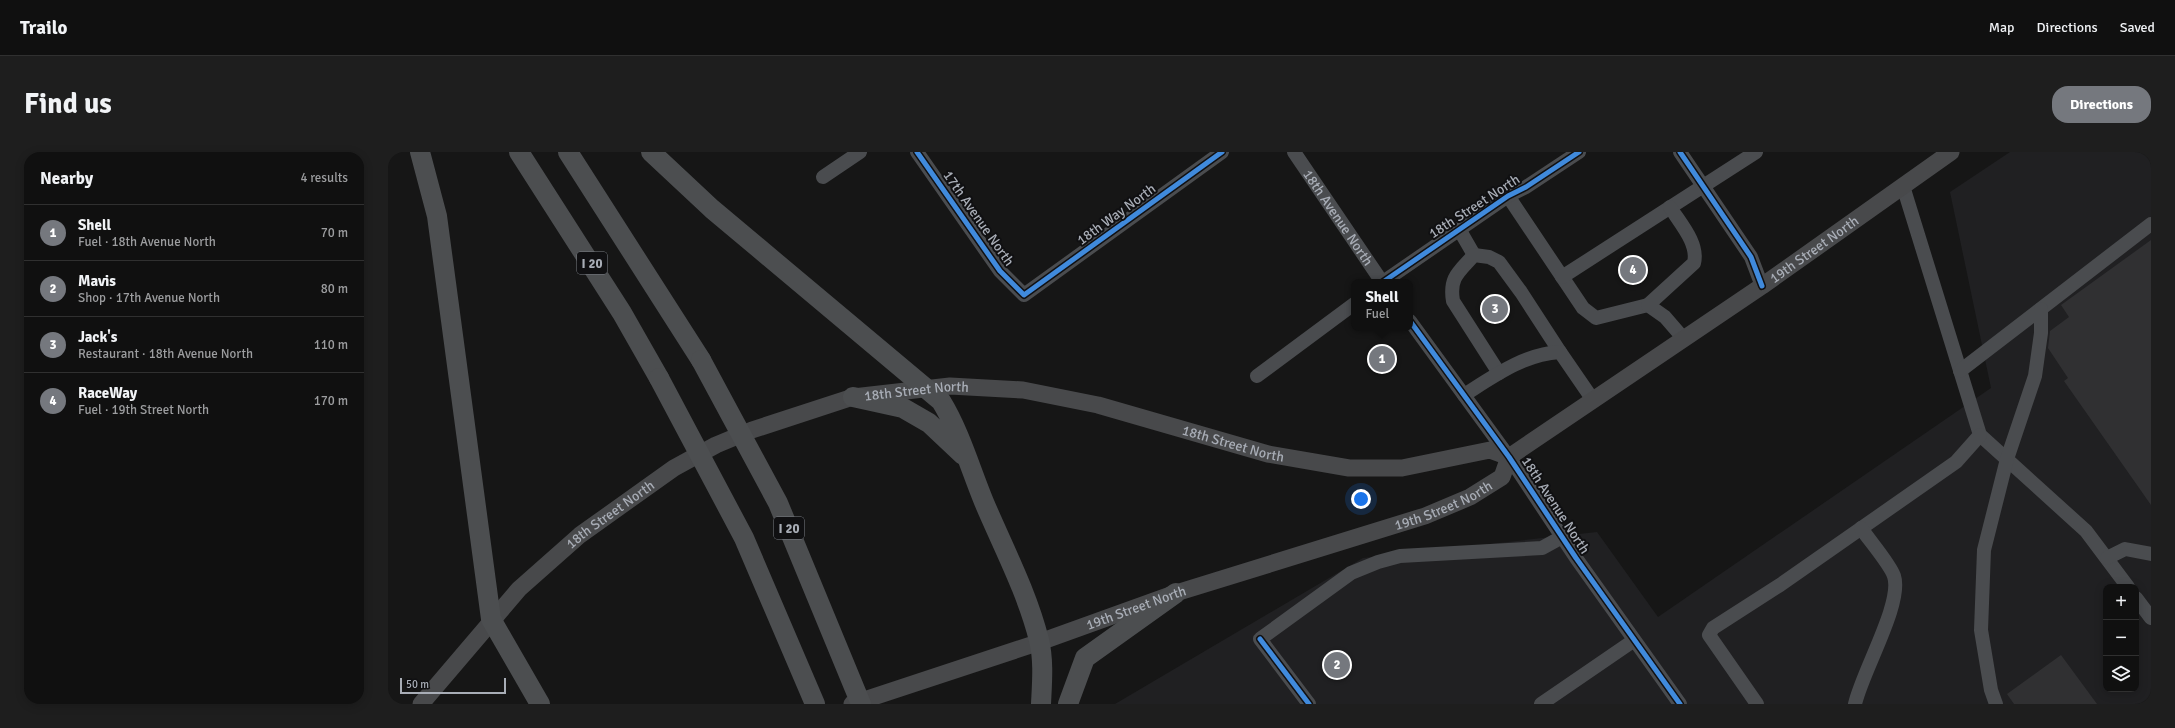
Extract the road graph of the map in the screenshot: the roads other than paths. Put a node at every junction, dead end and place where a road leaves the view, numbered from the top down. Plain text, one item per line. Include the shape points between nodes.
1 (420, 152) edge
2 (519, 152) edge
3 (568, 152) edge
4 (651, 152) edge
5 (860, 152) edge
6 (917, 152) edge
7 (1222, 152) edge
8 (1294, 152) edge
9 (1579, 152) edge
10 (1680, 152) edge
11 (1756, 152) edge
12 (1951, 152) edge
13 (824, 177) dead end
14 (1702, 185) junction
15 (1903, 186) junction
16 (1508, 196) junction
17 (1670, 206) junction
18 (2151, 224) edge
19 (1459, 229) junction
20 (1474, 255) junction
21 (1562, 277) junction
22 (1381, 279) edge
23 (1387, 279) edge
24 (1762, 286) junction
25 (1024, 296) joint
26 (1648, 305) junction
27 (1351, 306) edge
28 (2041, 308) junction
29 (1413, 325) edge
30 (1684, 339) junction
31 (1560, 352) junction
32 (1960, 371) junction
33 (1499, 373) junction
34 (1257, 376) dead end
35 (927, 389) junction
36 (1464, 396) junction
37 (853, 397) junction
38 (1593, 400) junction
39 (1980, 435) junction
40 (1510, 457) junction
41 (966, 458) junction
42 (2007, 459) junction
43 (1861, 528) junction
44 (1562, 536) junction
45 (2151, 554) edge
46 (2107, 558) junction
47 (2126, 584) edge
48 (1176, 593) junction
49 (2139, 602) edge
50 (2151, 618) edge
51 (491, 619) junction
52 (1633, 641) junction
53 (1040, 642) junction
54 (421, 704) edge
55 (540, 704) edge
56 (815, 704) edge
57 (852, 704) edge
58 (862, 704) edge
59 (1041, 704) edge
60 (1068, 704) edge
61 (1309, 704) edge
62 (1541, 704) edge
63 (1680, 704) edge
64 (1757, 704) edge
65 (1855, 704) edge
66 (1996, 704) edge

1 - 51 highway via 438,216
2 - 56 highway, I 20, bridge via 622,313 744,538
3 - 58 highway, I 20, bridge via 701,360 778,503
4 - 35 highway via 712,209
5 - 13 street
6 - 25 street, 17th Avenue North via 1000,271
7 - 25 street, 18th Way North
8 - 22 street, 18th Avenue North
9 - 16 street, 18th Street North
10 - 14 street
11 - 14 street
12 - 15 main road, 19th Street North
14 - 17 street
14 - 24 street via 1751,257
15 - 24 main road, 19th Street North
15 - 32 street
16 - 19 street, 18th Street North
16 - 21 street
17 - 21 street
17 - 26 street via 1692,243 1695,251 1694,262
18 - 28 street
19 - 20 street
19 - 23 street, 18th Street North
20 - 31 street via 1489,257 1499,262
20 - 33 street via 1454,278 1450,288 1453,301
21 - 26 street via 1583,308 1596,318
24 - 30 main road, 19th Street North
26 - 30 street via 1665,317
27 - 34 street
28 - 32 street
28 - 42 street via 2041,333 2035,376
29 - 36 street, 18th Avenue North
30 - 38 main road, 19th Street North
31 - 33 street via 1546,353 1510,366
31 - 38 street
32 - 39 street
33 - 36 street
35 - 37 main road, 18th Street North
35 - 40 main road, 18th Street North via 950,386 1022,390 1098,406 1268,454 1349,468 1402,468 1490,450
35 - 41 highway via 941,401 953,421
36 - 40 street, 18th Avenue North
37 - 41 highway via 903,408 930,423
37 - 51 main road, 18th Street North via 752,430 716,445 674,468 580,535 519,589
38 - 40 main road, 19th Street North
39 - 42 street
39 - 43 street via 1956,462
40 - 44 street, 18th Avenue North
40 - 48 main road, 19th Street North via 1502,477 1470,496 1425,516
41 - 53 highway via 1030,609
42 - 46 street via 2086,531
42 - 66 street via 1984,550 1981,630 1991,690
43 - 64 street via 1713,628 1709,635
43 - 65 street via 1893,574 1896,585 1894,601 1859,687
44 - 52 street, 18th Avenue North
44 - 61 street via 1542,548 1400,556 1351,574 1260,639
45 - 46 street via 2125,550
46 - 47 street
48 - 53 main road, 19th Street North
48 - 60 highway via 1085,658
49 - 50 street
51 - 54 main road, 18th Street North
51 - 55 highway
52 - 62 street
52 - 63 street, 18th Avenue North
53 - 57 main road, 19th Street North
53 - 59 highway

